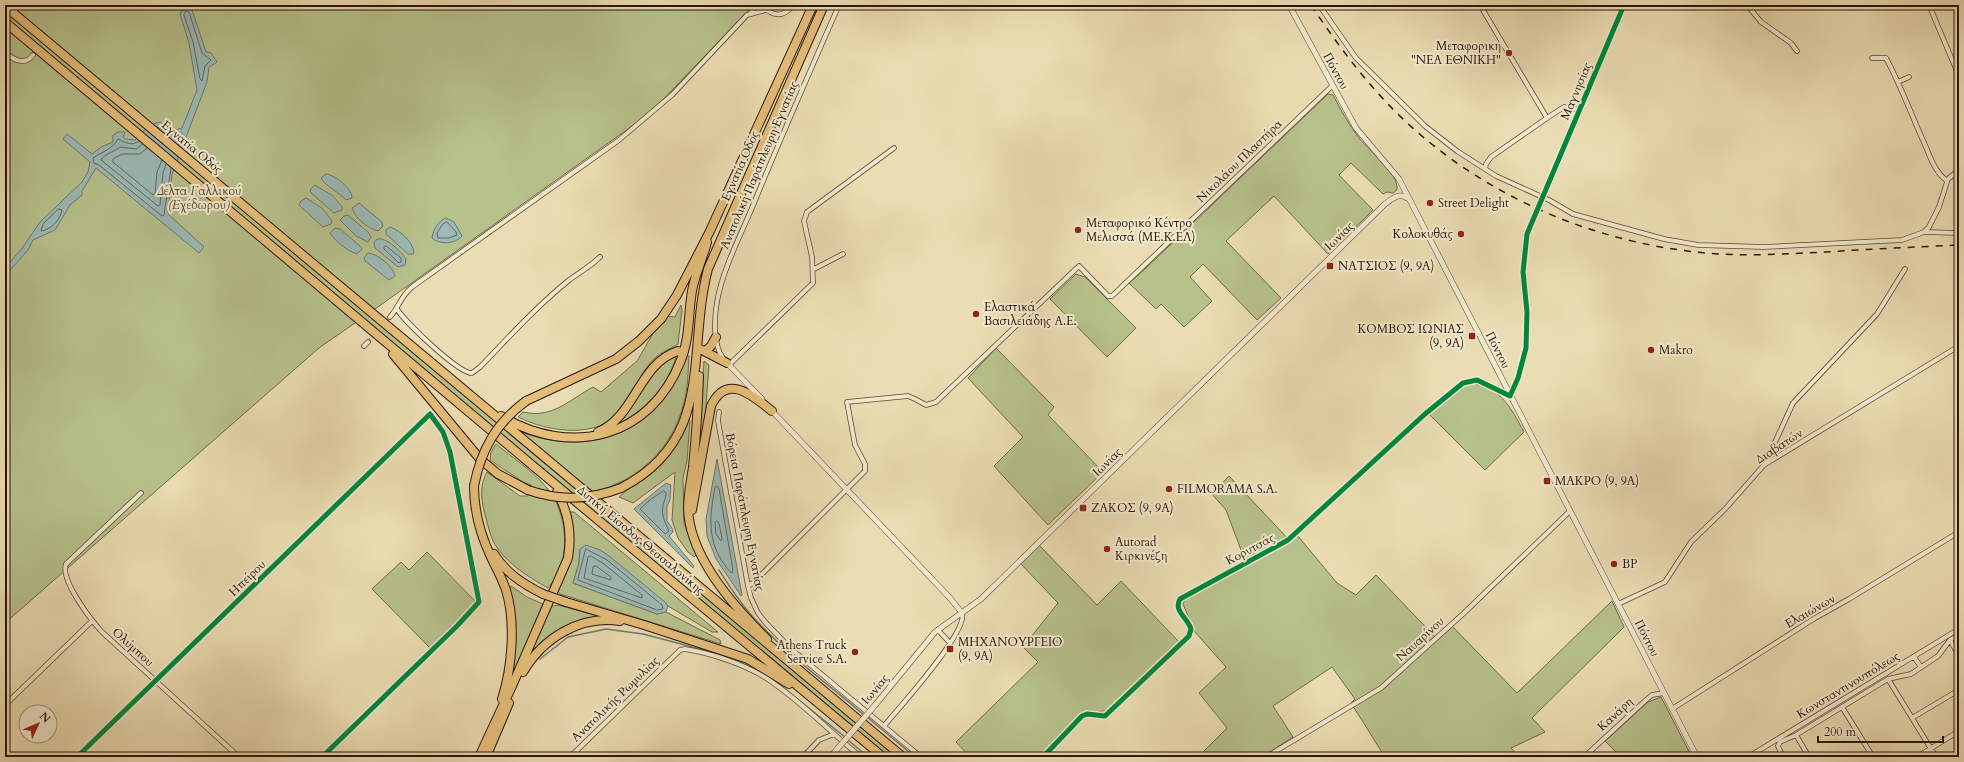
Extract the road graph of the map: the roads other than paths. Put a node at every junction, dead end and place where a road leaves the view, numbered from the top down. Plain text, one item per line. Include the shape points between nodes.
1 (755, 5) edge
2 (762, 5) edge
3 (793, 5) edge
4 (813, 5) edge
5 (824, 5) edge
6 (839, 5) edge
7 (1289, 5) edge
8 (1319, 5) edge
9 (1480, 5) edge
10 (1624, 5) edge
11 (1748, 5) edge
12 (1929, 5) edge
13 (5, 6) edge
14 (766, 10) junction
15 (751, 13) junction
16 (5, 22) edge
17 (1797, 51) dead end
18 (5, 52) edge
19 (33, 55) dead end
20 (1872, 58) dead end
21 (78, 61) dead end
22 (63, 76) dead end
23 (1959, 76) edge
24 (1910, 77) dead end
25 (1898, 82) junction
26 (1332, 86) junction
27 (101, 87) junction
28 (93, 96) junction
29 (1578, 110) junction
30 (1548, 118) junction
31 (894, 148) dead end
32 (1485, 169) junction
33 (1959, 170) edge
34 (1947, 181) junction
35 (1407, 198) junction
36 (710, 231) junction
37 (1924, 232) junction
38 (1959, 233) edge
39 (843, 254) dead end
40 (600, 257) dead end
41 (1905, 269) dead end
42 (814, 270) junction
43 (397, 309) junction
44 (390, 317) tunnel mouth
45 (716, 337) junction
46 (383, 340) junction
47 (368, 342) tunnel mouth
48 (364, 346) dead end
49 (1959, 346) edge
50 (702, 348) junction
51 (678, 351) dead end
52 (728, 364) junction
53 (456, 384) junction
54 (1510, 396) junction
55 (772, 411) junction
56 (719, 412) dead end
57 (584, 437) junction
58 (532, 465) junction
59 (1764, 465) junction
60 (847, 491) junction
61 (141, 493) dead end
62 (1570, 511) junction
63 (690, 522) junction
64 (1959, 532) edge
65 (486, 544) junction
66 (748, 586) junction
67 (1618, 604) junction
68 (962, 613) junction
69 (92, 621) junction
70 (644, 625) junction
71 (1959, 629) edge
72 (938, 630) junction
73 (1959, 635) edge
74 (1950, 640) junction
75 (950, 643) junction
76 (1959, 656) edge
77 (1914, 657) junction
78 (1921, 667) junction
79 (797, 670) junction
80 (1888, 679) junction
81 (156, 680) junction
82 (1959, 690) edge
83 (1664, 693) junction
84 (812, 697) junction
85 (5, 705) edge
86 (1842, 707) junction
87 (1672, 709) junction
88 (1912, 718) junction
89 (493, 724) junction
90 (884, 726) junction
91 (1959, 731) edge
92 (834, 734) junction
93 (1796, 735) junction
94 (1930, 748) junction
95 (832, 756) edge
96 (77, 757) edge
97 (239, 757) edge
98 (322, 757) edge
99 (479, 757) edge
100 (486, 757) edge
101 (570, 757) edge
102 (803, 757) edge
103 (861, 757) edge
104 (883, 757) edge
105 (903, 757) edge
106 (921, 757) edge
107 (1043, 757) edge
108 (1266, 757) edge
109 (1584, 757) edge
110 (1697, 757) edge
111 (1748, 757) edge
112 (1783, 757) edge
113 (1809, 757) edge
114 (1872, 757) edge
115 (1917, 757) edge
116 (1936, 757) edge

1 - 15 street
2 - 14 street
3 - 14 street via 784,14 775,15
4 - 36 highway, Εγνατία Οδός
5 - 50 highway, Εγνατία Οδός via 710,263 702,294
6 - 45 street, Ανατολική Παράπλευρη Εγνατίας via 794,105 725,274 716,304
7 - 26 street, Πόντου
8 - 32 street via 1356,58 1403,106 1446,142
9 - 30 street
10 - 29 street, Μαγνησίας
11 - 17 street via 1761,22 1791,43
12 - 23 street
13 - 27 highway, Εγνατία Οδός
14 - 15 street
15 - 43 street via 660,106 619,140 412,286 401,298
16 - 28 highway, Εγνατία Οδός
18 - 19 street via 19,61 27,61
20 - 25 street via 1885,57
21 - 27 highway
22 - 28 highway
24 - 25 street
25 - 34 street via 1935,169
26 - 35 street, Πόντου via 1361,136 1394,171
26 - 60 street, Νικολάου Πλαστήρα via 1112,296 1108,296 1079,266 936,402 923,405 908,396 847,402 856,448 866,467 863,475
27 - 53 highway, Εγνατία Οδός
28 - 46 highway, Εγνατία Οδός
29 - 30 street via 1564,107
29 - 54 street, Μαγνησίας, bridge via 1525,242 1526,348
30 - 32 street via 1491,157
31 - 42 street via 806,214 804,221
32 - 37 street via 1573,214 1664,239 1698,245 1764,247 1902,240
33 - 34 street
34 - 37 street via 1935,218
35 - 54 street, Πόντου
35 - 68 street, Ιωνίας via 1396,196 1385,204 987,593
36 - 57 highway via 692,292 686,345 669,387 633,422 607,434
36 - 65 highway, bridge via 670,307 640,341 626,353 603,366 526,401 507,416 493,434 479,463 474,486 476,512
37 - 38 street
39 - 42 street
40 - 43 street via 568,281 526,319 472,373 464,371 447,358 408,323
41 - 59 street via 1877,314 1793,403
42 - 52 street via 813,283
43 - 44 street
45 - 50 highway via 711,346
45 - 52 street, Ανατολική Παράπλευρη Εγνατίας via 719,351
46 - 50 highway, bridge via 480,459 498,474 528,490 550,496 576,498 621,488 649,470 665,454 678,437 689,409
46 - 58 highway, Δυτική Είσοδος Θεσσαλονίκης
47 - 48 street
49 - 59 street, Διαβατών
50 - 52 highway
50 - 63 highway via 689,497
51 - 57 highway via 664,357 652,369 624,413 616,421 603,430
52 - 55 street
53 - 57 highway via 519,426 547,435
53 - 79 highway, Δυτική Είσοδος Θεσσαλονίκης
54 - 62 street, Πόντου
54 - 107 street, Κορυτσάς via 1477,380 1463,383 1396,440 1288,540 1180,599 1179,610 1191,628 1189,636 1105,716 1082,716
55 - 60 street
55 - 63 highway via 749,394 737,389 724,391 713,401
56 - 66 street, Βόρεια Παράπλευρη Εγνατίας via 718,421
58 - 84 highway, Δυτική Είσοδος Θεσσαλονίκης
58 - 89 highway via 555,489 564,505 570,532 570,549 565,566
59 - 67 street, Διαβατών via 1691,542 1665,582
60 - 66 street
60 - 68 street
61 - 69 street, Ολύμπου via 66,564 65,572
62 - 67 street, Πόντου
62 - 108 street, Ναυαρίνου via 1381,688
63 - 79 highway via 697,547 711,571 750,621
64 - 87 street, Ελαιώνων via 1815,618
65 - 70 highway, bridge via 511,574 543,594
65 - 89 highway via 510,602 512,630 504,694
66 - 90 street, Βόρεια Παράπλευρη Εγνατίας via 754,606 764,622 790,648
67 - 83 street, Πόντου
68 - 72 street, Ιωνίας
68 - 75 street via 962,623
69 - 81 street, Ολύμπου
69 - 85 street
70 - 84 highway via 748,660
70 - 100 highway via 615,621 580,625 560,633 542,647 521,676
71 - 77 street, Κωνσταντινουπόλεως
72 - 75 street
72 - 95 street, Ιωνίας, bridge
73 - 74 street
74 - 76 street
74 - 78 street via 1938,656
75 - 90 street
77 - 78 street
77 - 111 street, Κωνσταντινουπόλεως
78 - 80 street via 1904,676
79 - 105 highway, Δυτική Είσοδος Θεσσαλονίκης
80 - 86 street
80 - 88 street
81 - 96 street, Ηπείρου
81 - 97 street, Ολύμπου
81 - 98 street, Ηπείρου via 430,414 443,432 450,452 479,598 477,605
82 - 88 street
83 - 87 street, Πόντου
83 - 109 street, Κανάρη via 1652,695
84 - 104 highway, Δυτική Είσοδος Θεσσαλονίκης
86 - 93 street
86 - 114 street
87 - 110 street, Πόντου
88 - 94 street
89 - 99 highway
90 - 106 street, Βόρεια Παράπλευρη Εγνατίας
91 - 94 street
92 - 101 street, Ανατολικής Ρωμυλίας via 789,695 755,672 698,651 683,649
92 - 102 street via 819,740
92 - 103 street
93 - 112 street via 1780,742
93 - 113 street
94 - 115 street
94 - 116 street

